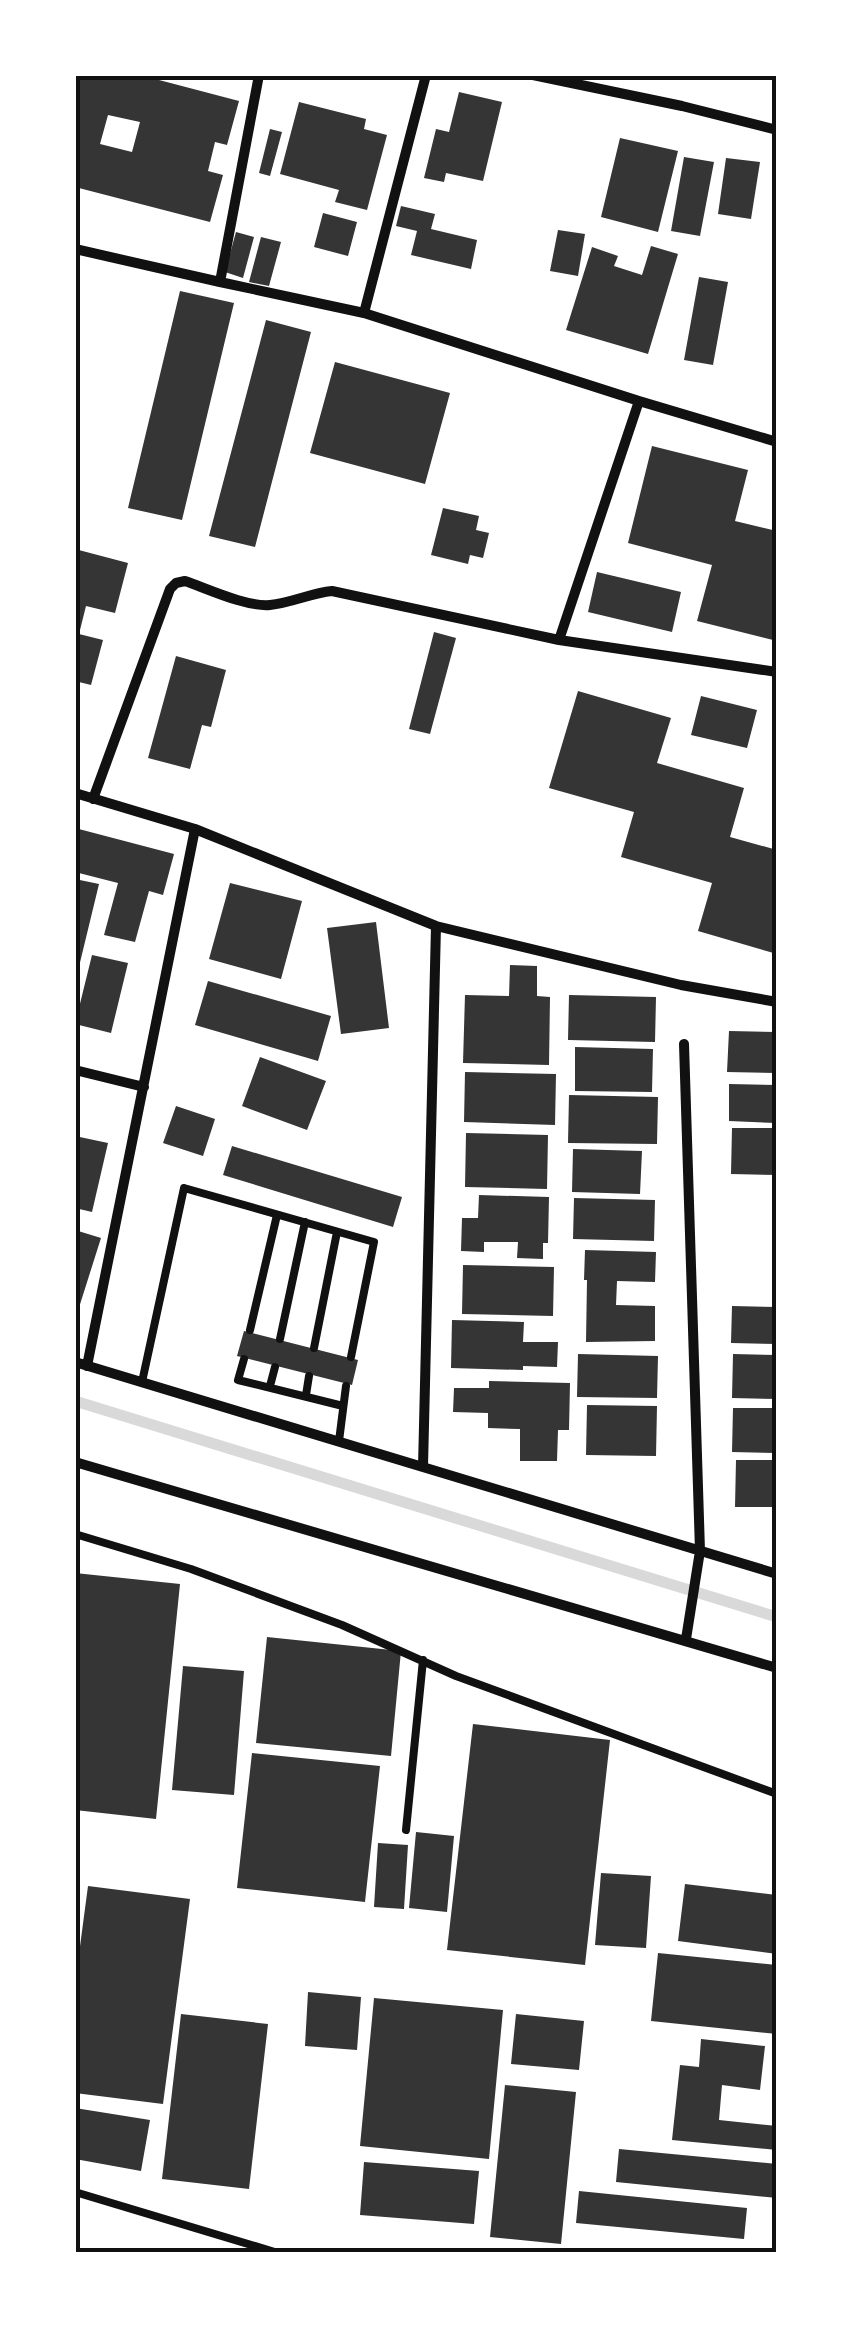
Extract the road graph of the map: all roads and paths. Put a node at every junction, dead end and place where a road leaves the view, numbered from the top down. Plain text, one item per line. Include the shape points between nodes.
1 (259, 75) edge
2 (426, 75) edge
3 (533, 75) edge
4 (777, 130) edge
5 (75, 250) edge
6 (220, 282) junction
7 (364, 313) junction
8 (638, 401) junction
9 (777, 442) edge
10 (559, 640) junction
11 (777, 672) edge
12 (75, 793) edge
13 (94, 799) junction
14 (195, 830) junction
15 (436, 926) junction
16 (777, 1002) edge
17 (684, 1044) dead end
18 (75, 1070) edge
19 (144, 1087) junction
20 (277, 1214) junction
21 (305, 1222) junction
22 (337, 1232) junction
23 (250, 1330) dead end
24 (280, 1338) dead end
25 (314, 1348) dead end
26 (351, 1357) dead end
27 (244, 1359) dead end
28 (75, 1362) edge
29 (87, 1366) junction
30 (274, 1367) dead end
31 (309, 1376) dead end
32 (142, 1382) junction
33 (270, 1386) junction
34 (346, 1386) dead end
35 (306, 1396) junction
36 (343, 1406) junction
37 (338, 1442) junction
38 (75, 1462) edge
39 (423, 1468) junction
40 (75, 1534) edge
41 (699, 1554) junction
42 (777, 1574) edge
43 (686, 1635) junction
44 (423, 1660) junction
45 (777, 1668) edge
46 (777, 1794) edge
47 (406, 1830) dead end
48 (75, 2192) edge
49 (278, 2253) edge

1 - 6 street
2 - 7 street
3 - 4 street
5 - 6 street
6 - 7 street
7 - 8 street
8 - 9 street
8 - 10 street
10 - 11 street
10 - 13 street via 350,594 317,592 258,605 176,583
12 - 13 street
13 - 14 street
14 - 15 street
14 - 19 street
15 - 16 street
15 - 39 street
17 - 41 street
18 - 19 street
19 - 29 street
20 - 21 lane
20 - 23 lane
20 - 32 lane via 184,1188
21 - 22 lane
21 - 24 lane
22 - 25 lane
22 - 26 lane via 374,1242
27 - 33 lane via 238,1380
28 - 29 street
29 - 32 street
30 - 33 lane
31 - 35 lane
32 - 37 street
33 - 35 lane
34 - 36 lane
35 - 36 lane
36 - 37 lane
37 - 39 street
38 - 43 street
39 - 41 street
40 - 44 lane via 191,1569
41 - 42 street
41 - 43 street
43 - 45 street
44 - 46 lane
44 - 47 lane
48 - 49 lane

